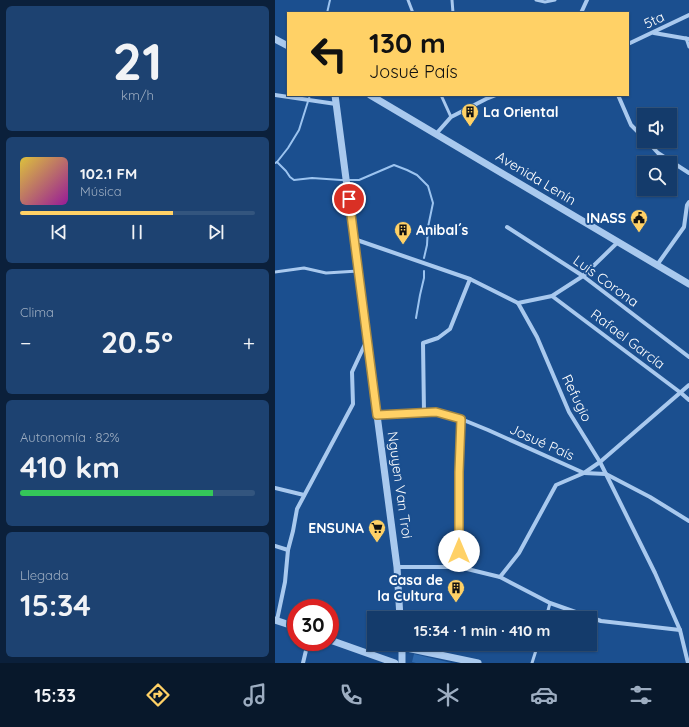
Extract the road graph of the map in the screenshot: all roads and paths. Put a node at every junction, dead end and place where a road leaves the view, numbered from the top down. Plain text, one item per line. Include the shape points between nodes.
1 (408, 0) edge
2 (452, 0) edge
3 (536, 0) edge
4 (555, 0) edge
5 (587, 0) edge
6 (413, 12) edge
7 (453, 12) edge
8 (581, 12) edge
9 (689, 15) edge
10 (653, 33) junction
11 (275, 39) edge
12 (688, 39) edge
13 (629, 44) edge
14 (287, 45) edge
15 (689, 47) edge
16 (275, 95) edge
17 (335, 96) edge
18 (372, 96) edge
19 (441, 96) edge
20 (493, 96) edge
21 (618, 96) edge
22 (336, 104) junction
23 (451, 117) junction
24 (637, 131) edge
25 (436, 134) junction
26 (653, 148) edge
27 (689, 173) edge
28 (689, 202) edge
29 (507, 227) dead end
30 (354, 239) junction
31 (618, 242) junction
32 (657, 265) junction
33 (275, 272) edge
34 (358, 272) junction
35 (583, 276) junction
36 (470, 279) junction
37 (689, 284) edge
38 (552, 296) junction
39 (518, 303) junction
40 (367, 340) junction
41 (689, 357) edge
42 (689, 385) edge
43 (681, 393) junction
44 (689, 400) edge
45 (424, 413) junction
46 (377, 415) junction
47 (461, 419) junction
48 (600, 462) junction
49 (584, 473) junction
50 (606, 474) junction
51 (275, 488) edge
52 (304, 495) junction
53 (689, 521) edge
54 (275, 546) edge
55 (288, 550) junction
56 (397, 567) junction
57 (459, 567) junction
58 (500, 577) junction
59 (550, 604) junction
60 (400, 611) edge
61 (548, 611) edge
62 (276, 620) edge
63 (287, 624) edge
64 (680, 630) junction
65 (339, 643) edge
66 (306, 651) edge
67 (402, 651) edge
68 (424, 651) edge
69 (536, 651) edge
70 (303, 663) edge
71 (395, 663) edge
72 (402, 663) edge
73 (478, 663) edge
74 (532, 663) edge
75 (688, 663) edge

1 - 6 lane
2 - 7 lane
3 - 4 lane
5 - 8 street
9 - 10 street, 5ta
10 - 12 street
10 - 13 street, 5ta
11 - 14 street
12 - 15 lane
16 - 22 street
17 - 22 street, Nguyen Van Troi
18 - 25 street, Avenida Lenín
19 - 23 lane
20 - 23 street
21 - 24 street via 631,125
22 - 30 street, Nguyen Van Troi
23 - 25 street
25 - 31 street, Avenida Lenín
26 - 27 street
28 - 32 street via 683,227
29 - 35 street, Luis Corona
30 - 34 street, Nguyen Van Troi
30 - 36 street
31 - 32 street, Avenida Lenín
31 - 35 street
32 - 37 street, Avenida Lenín
33 - 34 lane via 304,268 326,273
34 - 40 street, Nguyen Van Troi
35 - 38 street
35 - 41 street, Luis Corona
36 - 39 street
36 - 45 street via 450,330 438,338 423,343
38 - 39 street
38 - 43 street, Rafael García
39 - 48 street, Refugio via 537,337 569,412
40 - 46 street, Nguyen Van Troi
40 - 52 street via 352,372 353,404
42 - 43 street
43 - 44 street, Rafael García
43 - 48 street
45 - 46 street, Josué País
45 - 47 street, Josué País via 436,412
46 - 56 street, Nguyen Van Troi
47 - 49 street, Josué País
47 - 57 street
48 - 49 street
48 - 50 street, Refugio
49 - 50 street, Josué País
49 - 58 street via 556,485 519,554
50 - 53 street, Josué País
50 - 64 street, Refugio
51 - 52 street
52 - 55 street via 297,509
54 - 55 street
55 - 62 street via 285,582
56 - 57 street
56 - 60 street, Nguyen Van Troi
57 - 58 street
58 - 59 street
59 - 61 lane
59 - 64 street via 601,621
62 - 63 street
64 - 75 street, Refugio
65 - 71 street
66 - 70 street
67 - 72 street
68 - 73 street
69 - 74 lane

